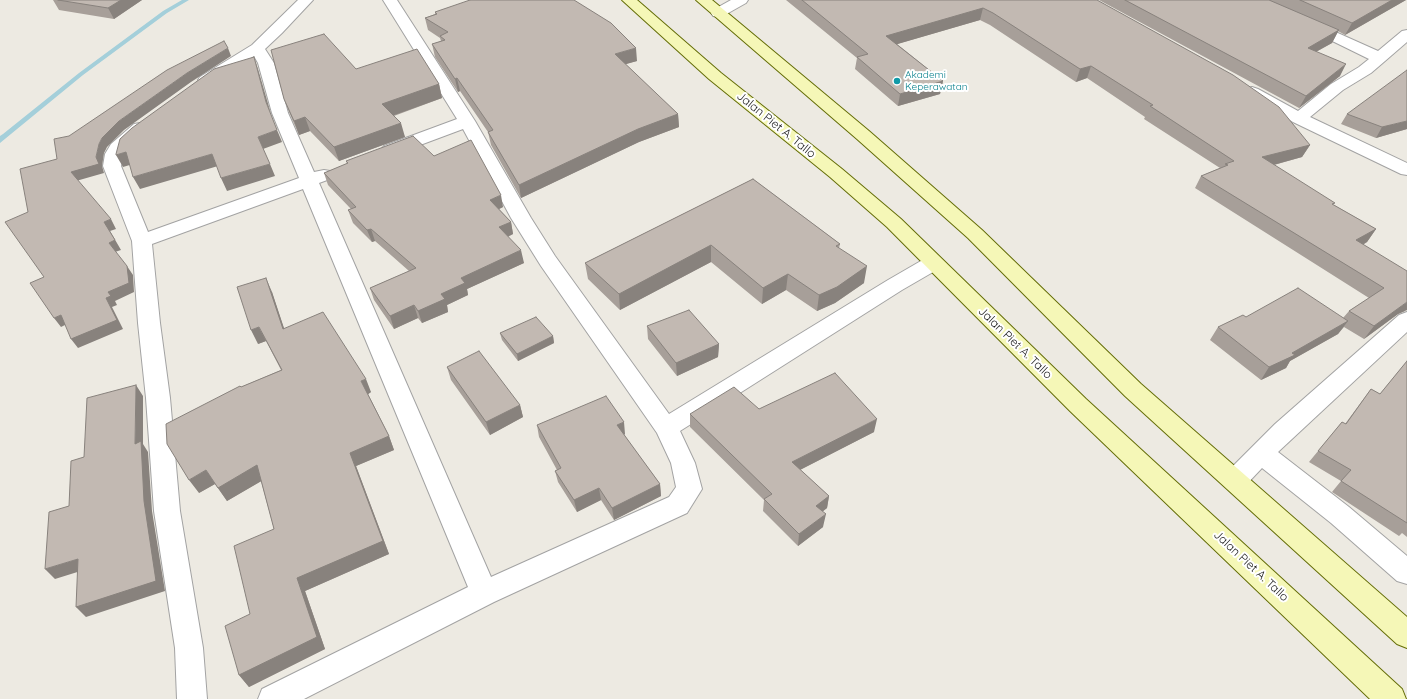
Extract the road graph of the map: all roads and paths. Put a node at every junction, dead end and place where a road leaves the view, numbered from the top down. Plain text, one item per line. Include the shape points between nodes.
1 (306, 0) edge
2 (390, 0) edge
3 (629, 0) edge
4 (703, 0) edge
5 (741, 0) edge
6 (1252, 0) edge
7 (718, 13) junction
8 (1407, 34) edge
9 (257, 48) junction
10 (1380, 58) junction
11 (1238, 84) edge
12 (192, 90) edge
13 (155, 117) edge
14 (1299, 118) junction
15 (467, 121) junction
16 (376, 156) edge
17 (339, 169) edge
18 (1407, 170) edge
19 (310, 180) junction
20 (142, 241) junction
21 (933, 263) junction
22 (1407, 320) edge
23 (666, 428) junction
24 (1262, 453) junction
25 (1235, 480) junction
26 (1407, 572) edge
27 (484, 593) junction
28 (1407, 635) edge
29 (192, 699) edge
30 (273, 699) edge
31 (1391, 699) edge

1 - 9 street
2 - 15 street
3 - 21 main road, Jalan Piet A. Tallo via 715,76 894,222
4 - 7 main road
5 - 7 street
6 - 10 street
7 - 25 main road via 975,234 1133,390
8 - 10 street
9 - 12 street
9 - 19 street via 266,63 280,113
10 - 14 street via 1337,87
11 - 14 street
13 - 20 street via 117,148 112,166
14 - 18 street
15 - 16 street
15 - 23 street via 548,261
17 - 19 street
19 - 20 street
19 - 27 street
20 - 29 street via 167,511 189,648
21 - 23 street
21 - 31 main road, Jalan Piet A. Tallo via 1078,405
22 - 24 street via 1283,431
23 - 27 street via 683,463 689,489 678,506
24 - 25 street
24 - 26 street
25 - 28 main road
27 - 30 street

